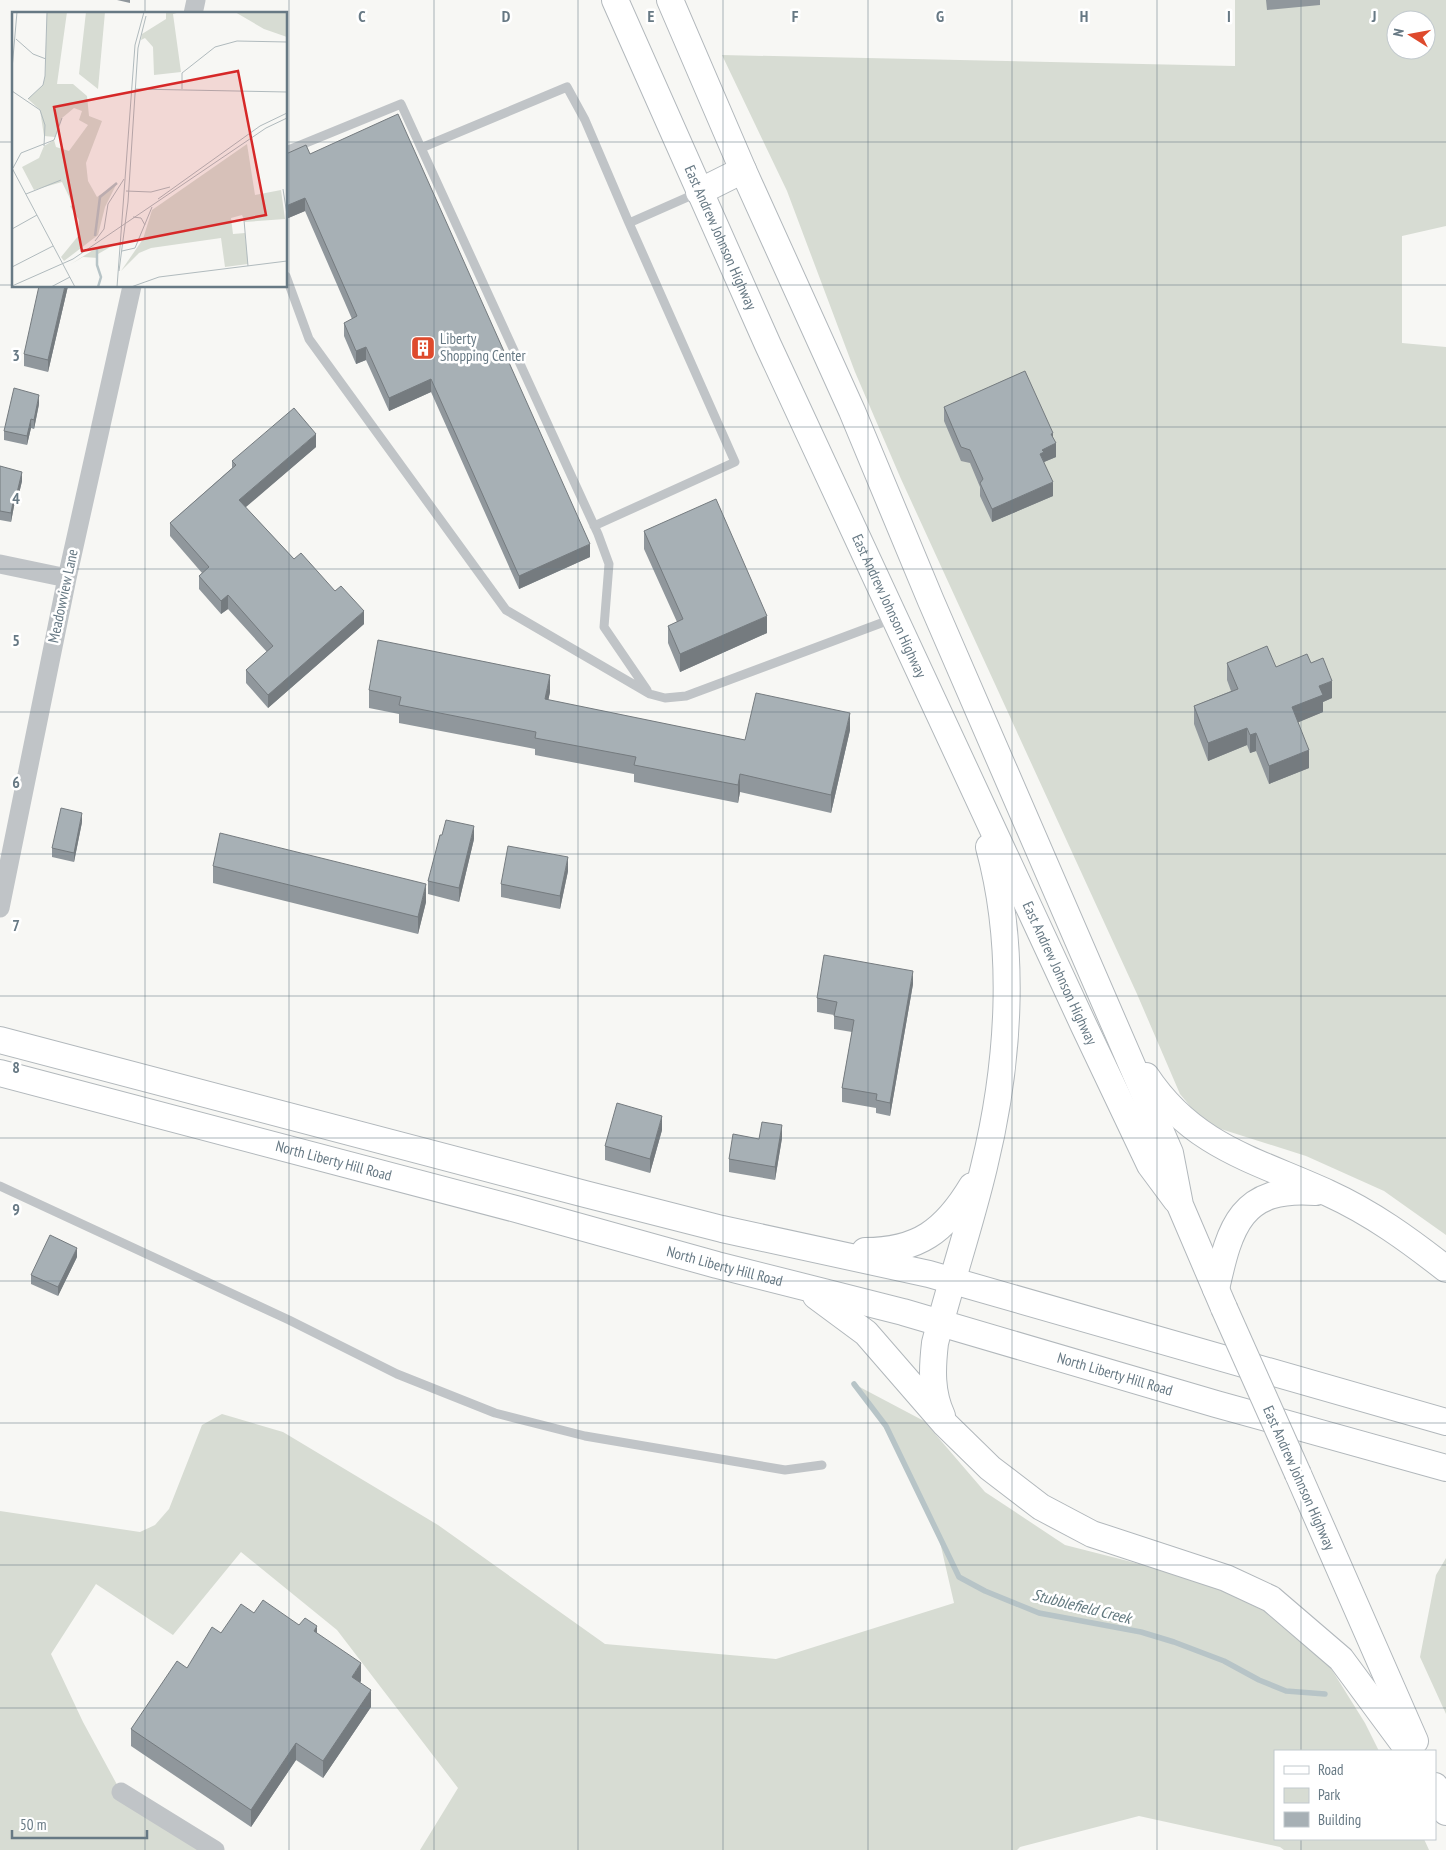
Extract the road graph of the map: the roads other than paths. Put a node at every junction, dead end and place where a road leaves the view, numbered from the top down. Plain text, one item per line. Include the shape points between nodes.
1 (614, 0) edge
2 (670, 0) edge
3 (421, 148) junction
4 (288, 150) edge
5 (743, 170) junction
6 (699, 192) junction
7 (629, 224) junction
8 (288, 281) edge
9 (132, 288) edge
10 (594, 526) junction
11 (0, 564) edge
12 (66, 578) junction
13 (931, 601) junction
14 (894, 618) junction
15 (650, 694) junction
16 (974, 791) junction
17 (0, 908) edge
18 (1117, 1031) junction
19 (0, 1040) edge
20 (0, 1073) edge
21 (984, 1167) junction
22 (0, 1186) edge
23 (1329, 1193) junction
24 (1180, 1204) junction
25 (823, 1250) junction
26 (1446, 1269) edge
27 (952, 1281) junction
28 (801, 1286) junction
29 (1220, 1299) junction
30 (940, 1322) junction
31 (1446, 1403) edge
32 (1403, 1409) junction
33 (1446, 1422) edge
34 (945, 1424) junction
35 (822, 1465) dead end
36 (1446, 1468) edge
37 (1408, 1750) edge
38 (1419, 1750) edge
39 (1436, 1789) edge
40 (121, 1792) dead end
41 (1446, 1812) edge
42 (215, 1850) edge

1 - 6 main road, East Andrew Johnson Highway
2 - 5 main road, East Andrew Johnson Highway
3 - 4 lane via 402,104
3 - 7 lane via 567,87 585,120
3 - 10 lane
5 - 6 main road
5 - 13 main road, East Andrew Johnson Highway via 852,411
6 - 7 lane
6 - 14 main road, East Andrew Johnson Highway
7 - 10 lane via 735,462
8 - 15 lane via 309,339 506,610
9 - 12 street, Meadowview Lane
10 - 15 lane via 609,564 604,627
11 - 12 street
12 - 17 street, Meadowview Lane
13 - 14 main road
13 - 18 main road, East Andrew Johnson Highway
14 - 15 lane via 686,696 665,698
14 - 16 main road, East Andrew Johnson Highway
16 - 21 main road via 993,863 1004,929 1002,1072
16 - 24 main road, East Andrew Johnson Highway via 1150,1165
18 - 23 main road via 1160,1096 1198,1132 1252,1162
18 - 24 main road, East Andrew Johnson Highway via 1170,1153
19 - 25 main road via 584,1194 722,1229
20 - 28 main road, North Liberty Hill Road
21 - 25 main road via 958,1210 916,1244 876,1251
21 - 27 main road
22 - 35 lane via 289,1320 397,1374 495,1413 585,1436 785,1470
23 - 26 main road via 1385,1223
23 - 29 main road via 1292,1190 1262,1198 1240,1217 1225,1249
24 - 29 main road, East Andrew Johnson Highway
25 - 27 main road
27 - 30 main road
27 - 32 main road
28 - 30 main road, North Liberty Hill Road
28 - 34 main road via 866,1332
29 - 38 main road, East Andrew Johnson Highway, bridge
30 - 34 main road via 932,1369 934,1399
30 - 36 main road, North Liberty Hill Road
31 - 32 main road
32 - 33 main road
34 - 37 main road via 990,1468 1041,1507 1092,1534 1217,1575 1271,1599 1341,1659
39 - 41 main road
40 - 42 street

